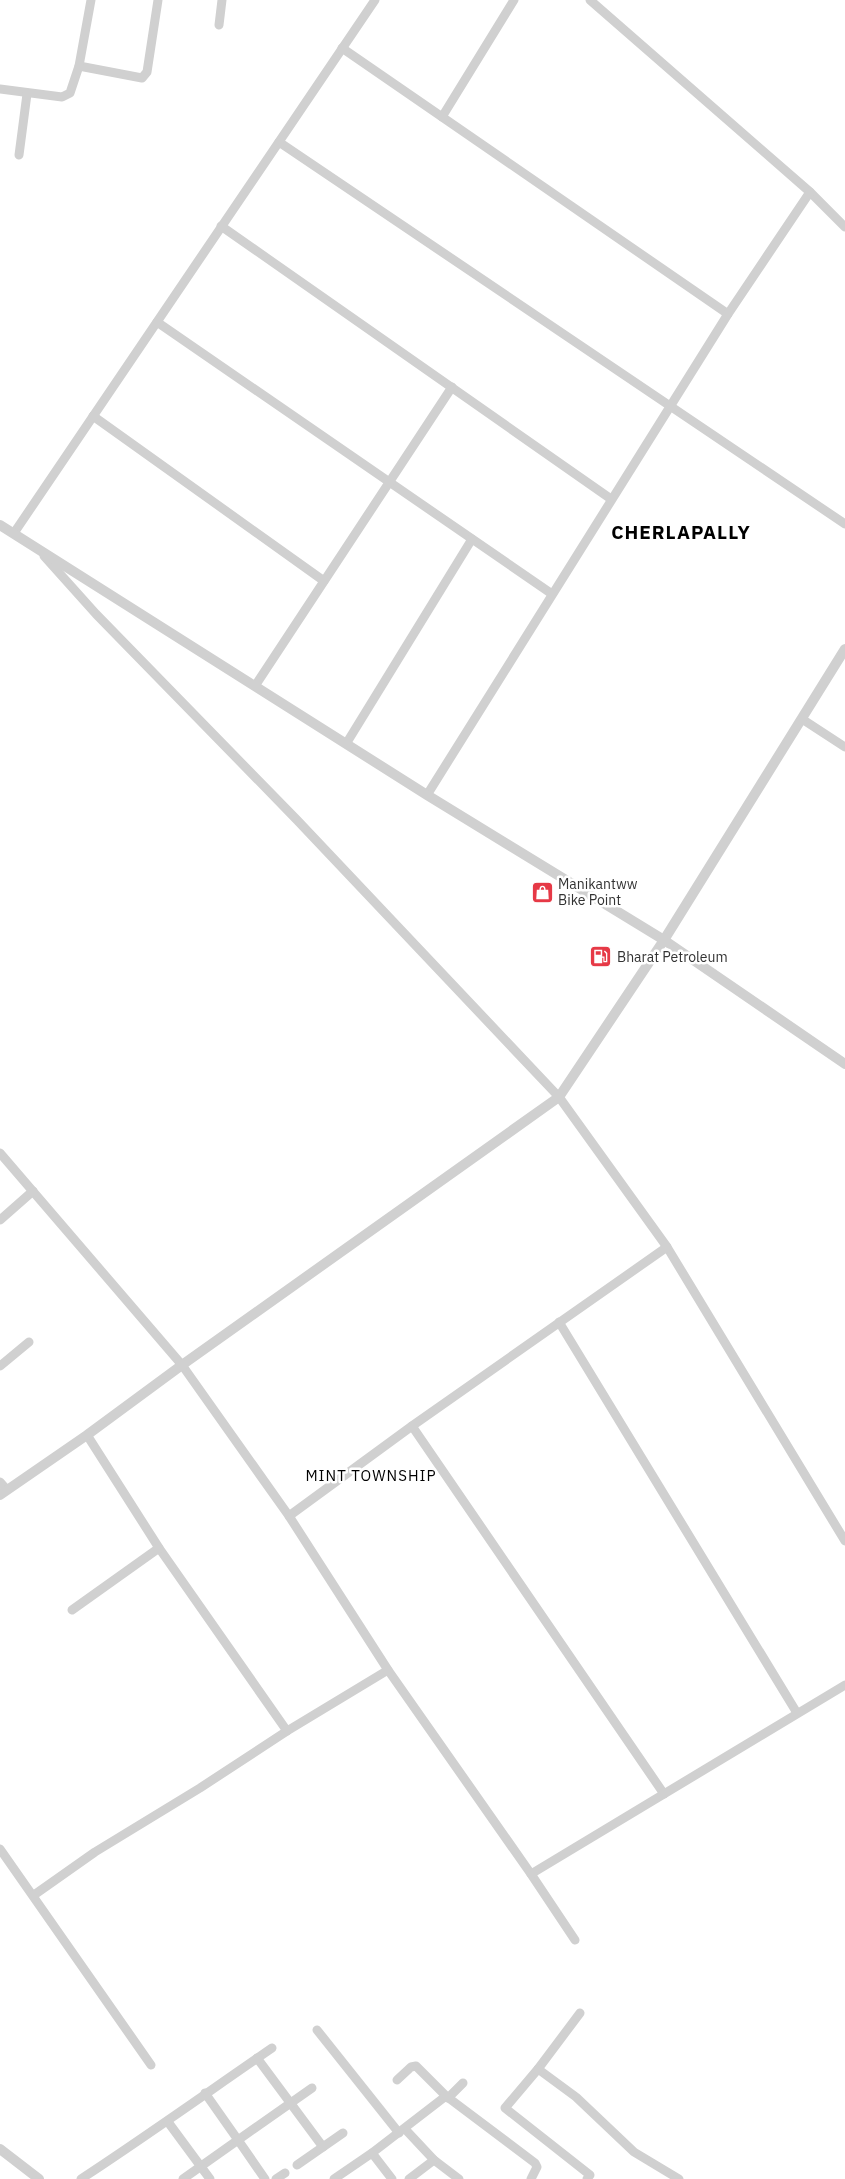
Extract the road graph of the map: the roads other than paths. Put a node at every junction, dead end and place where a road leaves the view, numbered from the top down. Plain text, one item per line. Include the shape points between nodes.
1 (90, 0) edge
2 (158, 0) edge
3 (222, 0) edge
4 (375, 0) edge
5 (514, 0) edge
6 (590, 0) edge
7 (219, 25) dead end
8 (342, 48) junction
9 (79, 66) junction
10 (0, 89) edge
11 (27, 94) junction
12 (442, 118) junction
13 (279, 142) junction
14 (19, 155) dead end
15 (810, 192) junction
16 (222, 226) junction
17 (845, 227) edge
18 (728, 314) junction
19 (157, 322) junction
20 (452, 387) junction
21 (670, 406) junction
22 (93, 416) junction
23 (390, 482) junction
24 (611, 499) junction
25 (845, 524) edge
26 (0, 525) edge
27 (14, 533) junction
28 (472, 539) junction
29 (43, 554) junction
30 (324, 581) junction
31 (552, 594) junction
32 (845, 649) edge
33 (255, 686) junction
34 (802, 719) junction
35 (346, 744) junction
36 (845, 747) edge
37 (427, 795) junction
38 (664, 940) junction
39 (845, 1064) edge
40 (559, 1097) junction
41 (0, 1153) edge
42 (34, 1191) junction
43 (0, 1220) edge
44 (667, 1247) junction
45 (560, 1322) junction
46 (29, 1342) dead end
47 (182, 1365) junction
48 (0, 1366) edge
49 (412, 1426) junction
50 (87, 1435) junction
51 (2, 1489) edge
52 (289, 1516) junction
53 (845, 1542) edge
54 (159, 1548) junction
55 (72, 1610) dead end
56 (388, 1670) junction
57 (845, 1685) edge
58 (797, 1713) junction
59 (287, 1730) junction
60 (664, 1794) junction
61 (0, 1849) edge
62 (531, 1874) junction
63 (34, 1896) junction
64 (575, 1940) dead end
65 (580, 2012) dead end
66 (317, 2030) dead end
67 (272, 2048) dead end
68 (257, 2058) junction
69 (151, 2065) dead end
70 (538, 2069) junction
71 (397, 2080) dead end
72 (463, 2083) dead end
73 (312, 2088) dead end
74 (205, 2093) junction
75 (447, 2097) junction
76 (290, 2103) junction
77 (168, 2122) junction
78 (402, 2131) junction
79 (343, 2133) dead end
80 (238, 2140) junction
81 (323, 2147) junction
82 (0, 2149) edge
83 (372, 2153) junction
84 (434, 2160) junction
85 (297, 2165) dead end
86 (201, 2166) junction
87 (285, 2174) dead end
88 (39, 2179) edge
89 (81, 2179) edge
90 (183, 2179) edge
91 (210, 2179) edge
92 (265, 2179) edge
93 (276, 2179) edge
94 (334, 2179) edge
95 (392, 2179) edge
96 (409, 2179) edge
97 (459, 2179) edge
98 (531, 2179) edge
99 (587, 2179) edge
100 (679, 2179) edge

1 - 9 street
2 - 9 street via 145,76
3 - 7 street
4 - 8 street
5 - 12 street
6 - 15 street
8 - 12 street
8 - 13 street
9 - 11 street via 67,96
10 - 11 street
11 - 14 street
12 - 18 street
13 - 16 street
13 - 21 street
15 - 17 street
15 - 18 street
16 - 19 street
16 - 20 street
18 - 21 street
19 - 22 street
19 - 23 street
20 - 23 street
20 - 24 street
21 - 24 street
21 - 25 street
22 - 27 street
22 - 30 street
23 - 28 street
23 - 30 street
24 - 31 street
26 - 27 street
27 - 29 street
28 - 31 street
28 - 35 street
29 - 33 street
29 - 40 street via 96,614 297,820
30 - 33 street
31 - 37 street
32 - 34 street
33 - 35 street
34 - 36 street
34 - 38 street
35 - 37 street
37 - 38 street
38 - 39 street
38 - 40 street
40 - 44 street
40 - 47 street
41 - 42 street
42 - 43 street
42 - 47 street
44 - 45 street
44 - 53 street
45 - 49 street
45 - 58 street
46 - 48 street
47 - 50 street
47 - 52 street
49 - 52 street
49 - 60 street
50 - 51 street
50 - 54 street
52 - 56 street
54 - 55 street
54 - 59 street
56 - 59 street
56 - 62 street
57 - 58 street
58 - 60 street
59 - 63 street via 95,1852
60 - 62 street
61 - 63 street
62 - 64 street
63 - 69 street
65 - 70 street
66 - 78 street
67 - 68 street
68 - 74 street
68 - 76 street
70 - 99 street via 506,2108 590,2175
70 - 100 street via 576,2097 625,2144
71 - 75 street via 416,2066
72 - 75 street
73 - 76 street
74 - 77 street
74 - 80 street
75 - 78 street
75 - 98 street via 535,2163 537,2167
76 - 80 street
76 - 81 street
77 - 86 street
77 - 89 street
78 - 83 street
78 - 84 street
79 - 81 street
80 - 86 street
80 - 92 street
81 - 85 street
82 - 88 street
83 - 94 street
83 - 95 street
84 - 96 street
84 - 97 street
86 - 90 street
86 - 91 street
87 - 93 street

